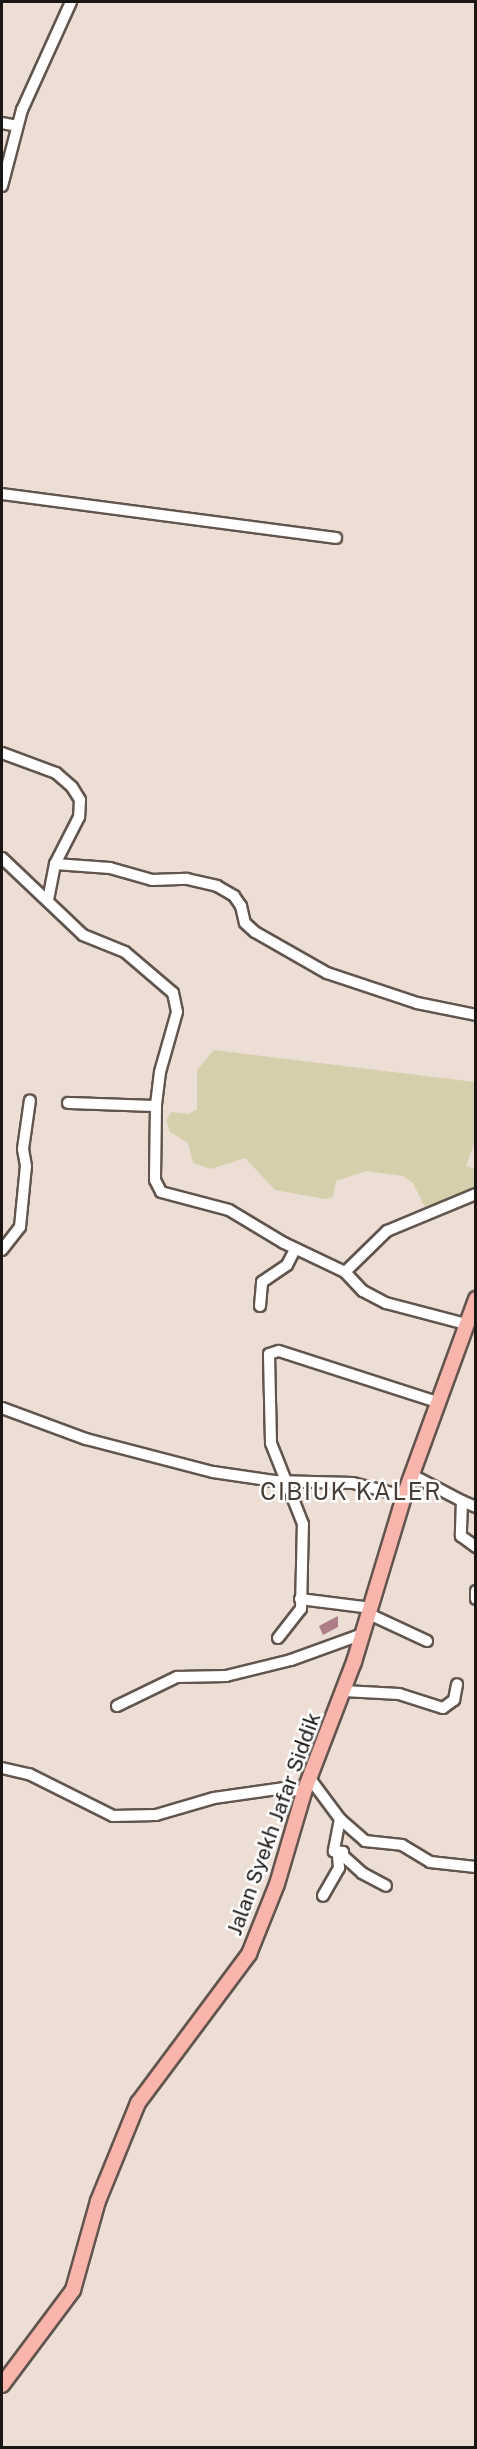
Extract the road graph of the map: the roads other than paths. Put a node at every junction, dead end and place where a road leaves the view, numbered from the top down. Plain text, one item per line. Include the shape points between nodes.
1 (71, 2) edge
2 (2, 123) edge
3 (17, 126) junction
4 (2, 179) edge
5 (2, 494) edge
6 (336, 538) dead end
7 (2, 753) edge
8 (2, 858) edge
9 (55, 864) junction
10 (48, 899) junction
11 (476, 1015) edge
12 (30, 1100) dead end
13 (68, 1103) dead end
14 (156, 1106) junction
15 (476, 1194) edge
16 (295, 1249) junction
17 (2, 1250) edge
18 (345, 1272) junction
19 (476, 1299) edge
20 (261, 1306) dead end
21 (466, 1324) junction
22 (437, 1402) junction
23 (2, 1408) edge
24 (412, 1475) junction
25 (285, 1481) junction
26 (404, 1496) junction
27 (462, 1501) junction
28 (476, 1508) edge
29 (476, 1547) edge
30 (476, 1591) edge
31 (300, 1599) junction
32 (476, 1599) edge
33 (370, 1611) junction
34 (363, 1634) junction
35 (278, 1638) dead end
36 (428, 1641) dead end
37 (457, 1684) dead end
38 (344, 1691) junction
39 (117, 1706) dead end
40 (2, 1767) edge
41 (307, 1786) junction
42 (340, 1819) junction
43 (340, 1853) junction
44 (476, 1867) edge
45 (386, 1886) dead end
46 (323, 1896) dead end
47 (2, 2385) edge

1 - 3 street
2 - 3 street
3 - 4 street
5 - 6 street
7 - 9 street via 56,773 78,795 76,826
8 - 10 street
9 - 10 street
9 - 11 street via 110,868 152,879 188,879 217,886 234,896 245,923 255,932 327,974 417,1003
10 - 14 street via 83,935 125,952 174,993 177,1012 160,1072
12 - 17 street via 23,1149 26,1166 20,1227
13 - 14 street
14 - 16 street via 155,1180 161,1192 229,1209
15 - 18 street via 387,1231
16 - 18 street
16 - 20 street via 286,1265 262,1282
18 - 21 street via 363,1291 386,1303
19 - 21 main road, Jalan Syekh Jafar Siddik
21 - 22 main road, Jalan Syekh Jafar Siddik
22 - 24 main road, Jalan Syekh Jafar Siddik
22 - 25 street via 271,1351 268,1427
23 - 25 street via 147,1457 213,1472
24 - 26 main road, Jalan Syekh Jafar Siddik
24 - 27 street
25 - 26 street via 353,1484
25 - 31 street via 302,1520
26 - 33 main road, Jalan Syekh Jafar Siddik
27 - 28 street
27 - 29 street via 461,1536
30 - 32 street
31 - 33 street
31 - 35 street via 301,1609
33 - 34 main road, Jalan Syekh Jafar Siddik
33 - 36 street
34 - 38 main road, Jalan Syekh Jafar Siddik
34 - 39 street via 291,1660 226,1676 177,1677
37 - 38 street via 454,1700 443,1708 407,1695
38 - 41 main road, Jalan Syekh Jafar Siddik
40 - 41 street via 29,1774 94,1810 113,1816 144,1817 214,1798
41 - 42 street
41 - 47 main road, Jalan Syekh Jafar Siddik via 277,1884 249,1954 138,2103 98,2200 73,2290
42 - 43 street via 334,1851
42 - 44 street via 365,1840 402,1845 430,1862
43 - 45 street via 362,1873
43 - 46 street via 339,1868

